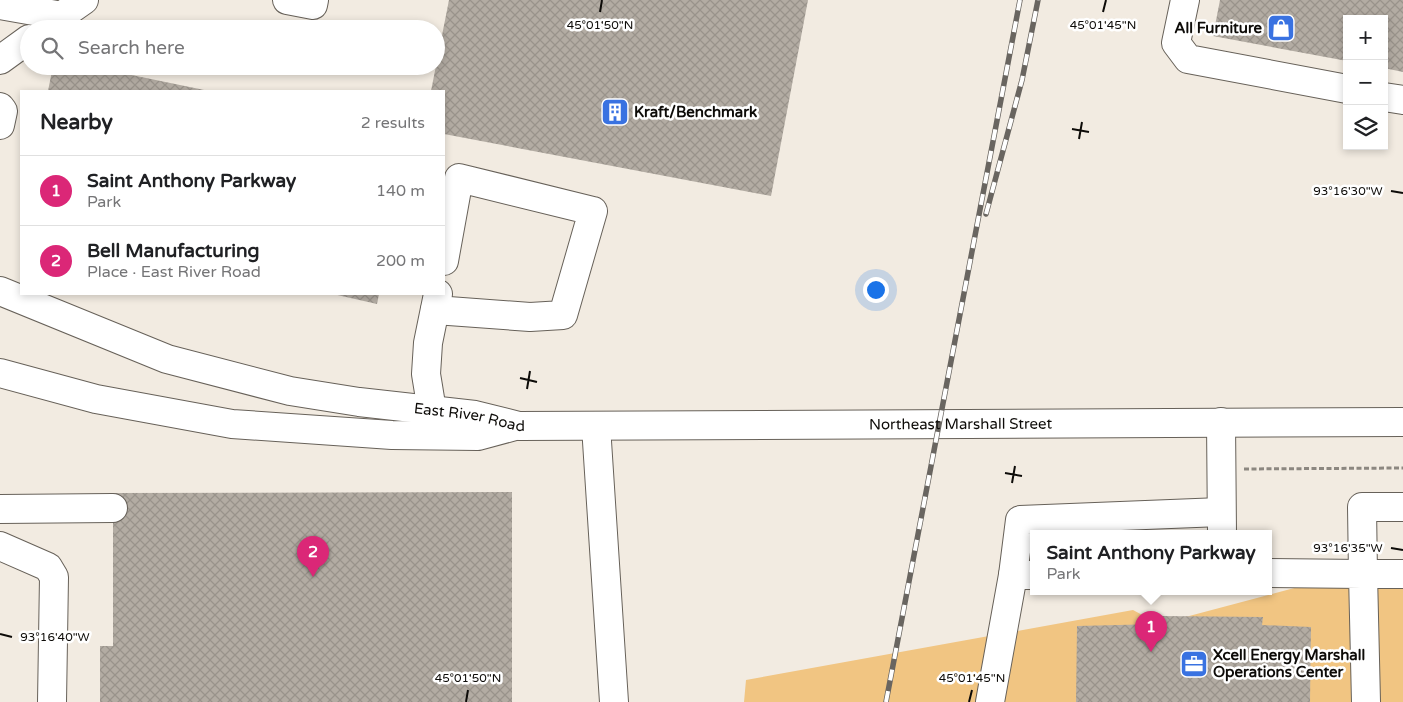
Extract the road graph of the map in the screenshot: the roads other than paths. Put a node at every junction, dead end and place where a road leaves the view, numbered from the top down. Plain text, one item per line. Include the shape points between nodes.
1 (84, 0) edge
2 (287, 0) edge
3 (314, 0) edge
4 (1185, 0) edge
5 (0, 5) edge
6 (47, 20) edge
7 (56, 20) edge
8 (20, 46) edge
9 (0, 60) edge
10 (1343, 89) edge
11 (1388, 97) edge
12 (1403, 100) edge
13 (0, 108) edge
14 (0, 125) edge
15 (445, 255) edge
16 (0, 291) edge
17 (436, 302) edge
18 (0, 373) edge
19 (1221, 422) junction
20 (1403, 422) edge
21 (435, 423) junction
22 (519, 426) joint
23 (596, 426) junction
24 (1403, 507) edge
25 (113, 508) dead end
26 (0, 509) edge
27 (1221, 522) edge
28 (0, 546) edge
29 (1272, 573) edge
30 (1363, 574) junction
31 (1403, 574) edge
32 (1023, 575) edge
33 (52, 702) edge
34 (614, 702) edge
35 (990, 702) edge
36 (1366, 702) edge

1 - 7 street
2 - 3 street via 313,5
4 - 10 street via 1176,43 1188,59
5 - 6 street
8 - 9 street
11 - 12 street
13 - 14 street via 4,111
15 - 17 street via 459,178 593,211 563,314 530,317
16 - 21 street, East River Road via 167,359 290,391
17 - 21 street via 426,374
18 - 21 street, East River Road via 96,399 232,424 392,435
19 - 20 street, Northeast Marshall Street
19 - 23 street, Northeast Marshall Street
19 - 27 street
21 - 22 street, East River Road via 475,415
22 - 23 street, Northeast Marshall Street
23 - 34 street
24 - 30 street via 1362,507
25 - 26 street
27 - 32 street via 1020,520
28 - 33 street via 48,567 54,577
29 - 30 street
30 - 31 street
30 - 36 street
32 - 35 street

